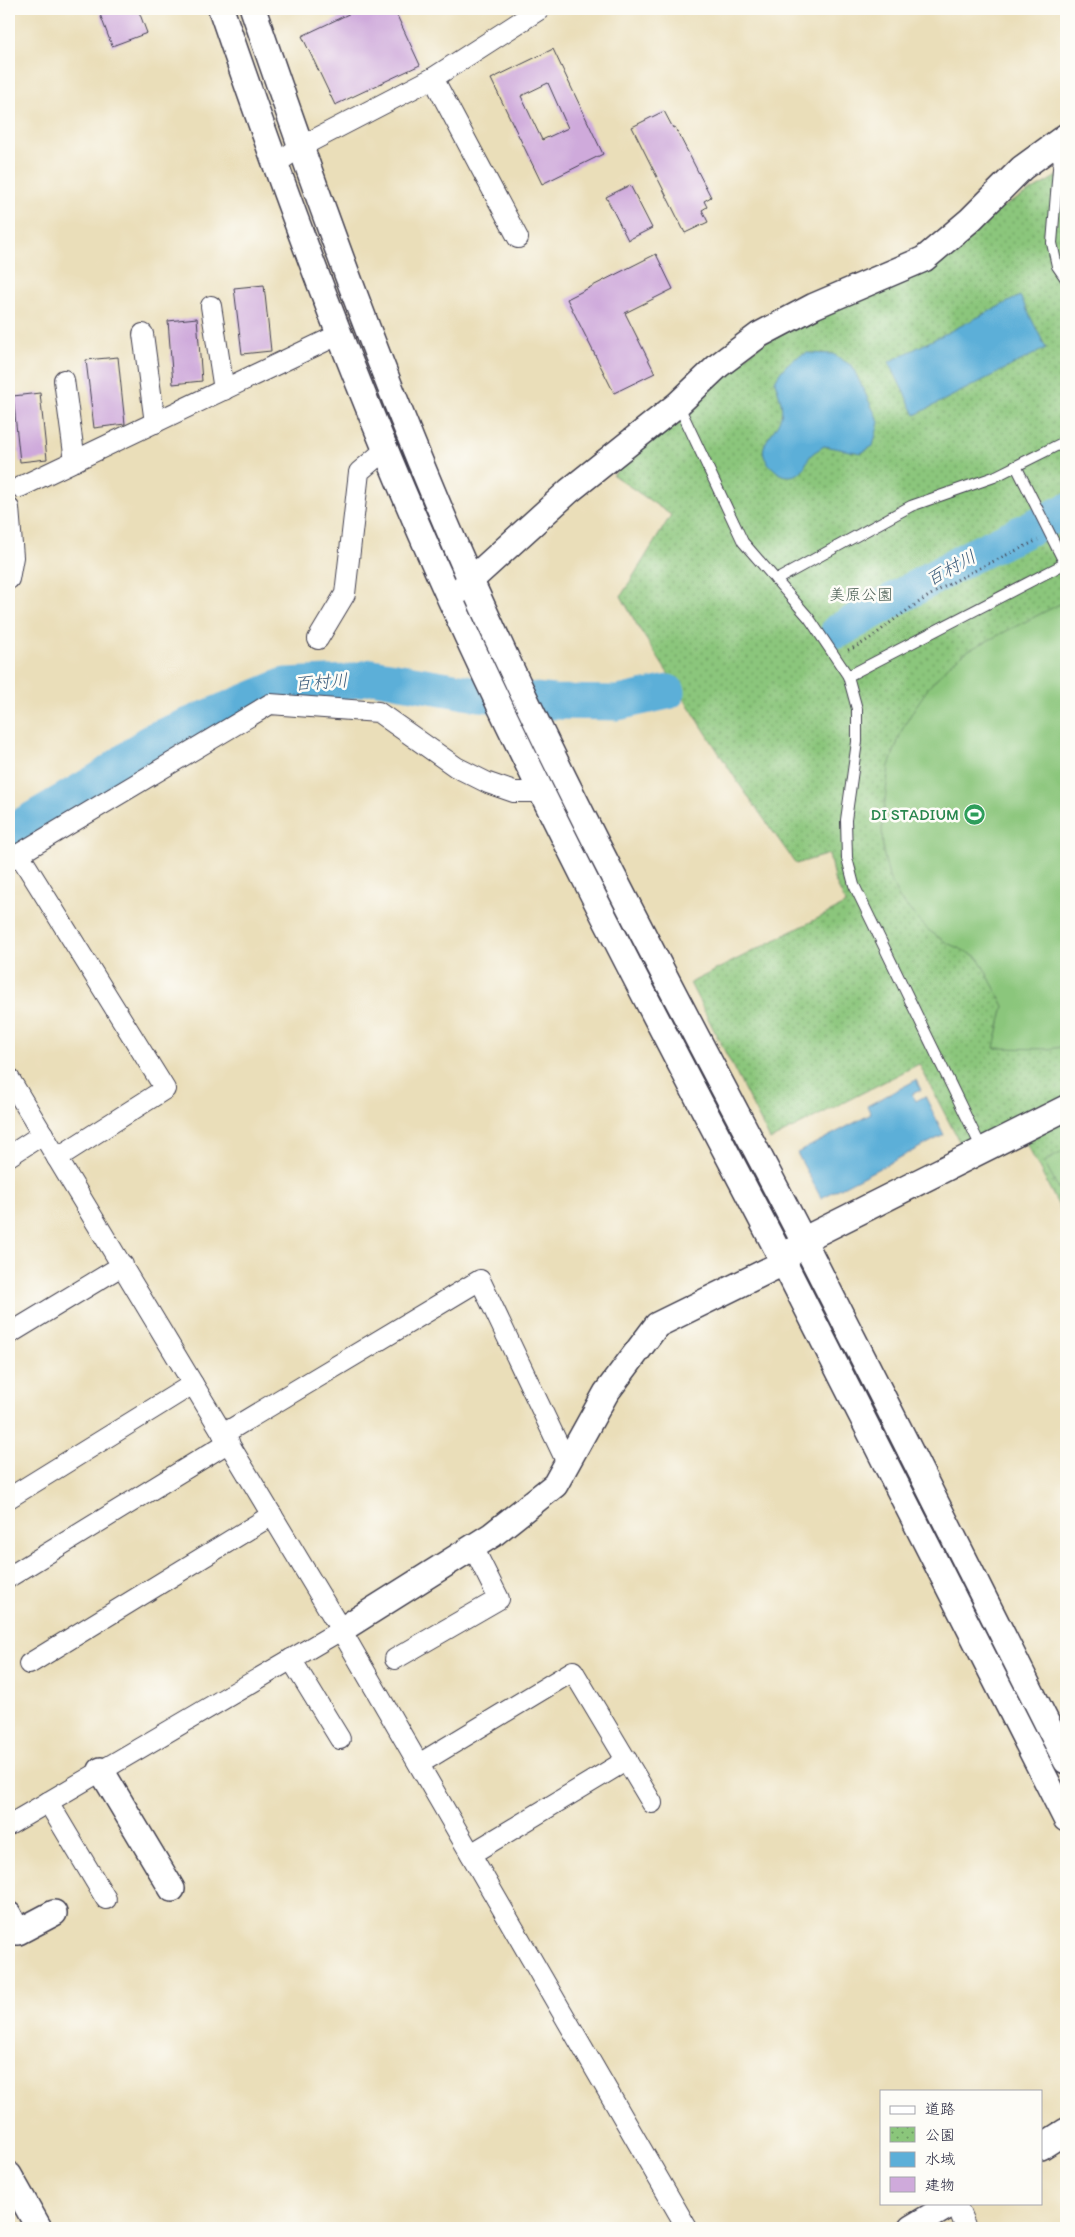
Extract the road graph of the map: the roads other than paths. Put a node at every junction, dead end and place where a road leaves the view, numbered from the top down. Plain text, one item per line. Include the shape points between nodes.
1 (221, 9) edge
2 (254, 9) edge
3 (540, 9) edge
4 (433, 78) junction
5 (1063, 138) edge
6 (300, 147) junction
7 (274, 165) junction
8 (518, 238) dead end
9 (1066, 280) edge
10 (211, 306) dead end
11 (144, 334) dead end
12 (340, 334) junction
13 (64, 380) dead end
14 (224, 390) junction
15 (678, 404) junction
16 (154, 423) junction
17 (1066, 441) edge
18 (386, 449) junction
19 (75, 461) junction
20 (1016, 466) junction
21 (20, 487) dead end
22 (9, 508) edge
23 (1066, 564) edge
24 (9, 579) edge
25 (471, 580) junction
26 (776, 580) junction
27 (450, 599) junction
28 (318, 639) dead end
29 (848, 676) junction
30 (543, 792) junction
31 (14, 857) edge
32 (9, 1078) edge
33 (1066, 1108) edge
34 (43, 1134) junction
35 (984, 1152) junction
36 (9, 1156) edge
37 (57, 1158) junction
38 (803, 1240) junction
39 (783, 1263) junction
40 (123, 1266) junction
41 (9, 1334) edge
42 (193, 1384) junction
43 (226, 1438) junction
44 (567, 1463) junction
45 (9, 1498) edge
46 (272, 1515) junction
47 (473, 1547) junction
48 (9, 1577) edge
49 (341, 1630) junction
50 (291, 1659) junction
51 (395, 1659) dead end
52 (29, 1664) dead end
53 (340, 1739) dead end
54 (626, 1760) junction
55 (1066, 1760) edge
56 (419, 1764) junction
57 (101, 1770) junction
58 (48, 1802) junction
59 (652, 1803) dead end
60 (1066, 1819) edge
61 (9, 1824) edge
62 (471, 1854) junction
63 (172, 1889) dead end
64 (106, 1900) dead end
65 (54, 1913) dead end
66 (9, 1915) edge
67 (1066, 2131) edge
68 (1042, 2146) edge
69 (9, 2175) edge
70 (953, 2204) edge
71 (955, 2204) edge
72 (39, 2228) edge
73 (687, 2228) edge
74 (911, 2228) edge
75 (966, 2228) edge

1 - 7 street
2 - 6 street
3 - 4 street
4 - 6 street
4 - 8 street
5 - 9 lane via 1052,243 1057,266
5 - 15 street via 1022,168 970,220 924,259 814,306 759,335 719,365
6 - 7 street
6 - 25 street via 400,412
7 - 12 street
10 - 14 street
11 - 16 street
12 - 14 street
12 - 18 street
13 - 19 street
14 - 16 street
15 - 25 street via 569,490
15 - 26 lane via 743,542
16 - 19 street
17 - 20 lane
18 - 27 street
18 - 28 street via 359,472 345,594
19 - 21 street
20 - 23 lane, bridge
20 - 26 lane via 911,506
22 - 24 street via 13,557
23 - 29 lane
25 - 27 street
25 - 38 street via 537,722 704,1054
26 - 29 lane via 809,618
27 - 30 street
29 - 35 lane via 857,709 857,742 846,820 847,858 854,886
30 - 31 street via 514,792 488,783 456,767 378,712 270,704
30 - 39 street via 688,1084
31 - 37 street via 165,1089
32 - 34 street
33 - 35 street
34 - 36 street
34 - 37 street
35 - 38 street
37 - 40 street
38 - 39 street
38 - 55 street
39 - 44 street via 657,1325 606,1393
39 - 60 street
40 - 41 street
40 - 42 street
42 - 43 street
42 - 45 street
43 - 44 street via 480,1280
43 - 46 street
43 - 48 street
44 - 47 street via 555,1485
46 - 49 street
46 - 52 street
47 - 49 street
47 - 51 street via 499,1599
49 - 50 street
49 - 56 street
50 - 53 street
50 - 57 street
54 - 56 street via 573,1671
54 - 59 street
54 - 62 street
56 - 62 street
57 - 58 street
57 - 63 street
58 - 61 street
58 - 64 street
62 - 73 street
65 - 66 street via 18,1932
67 - 68 street
69 - 72 street
70 - 74 street
71 - 75 street

